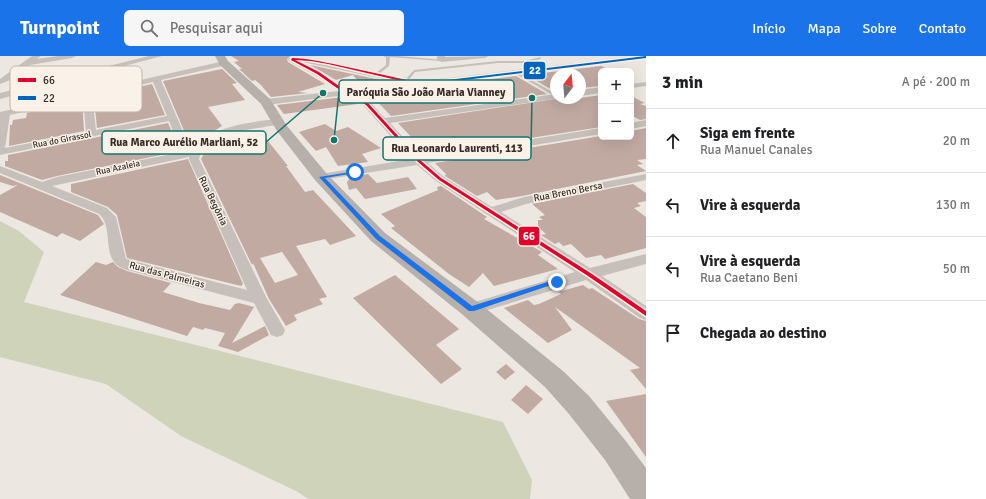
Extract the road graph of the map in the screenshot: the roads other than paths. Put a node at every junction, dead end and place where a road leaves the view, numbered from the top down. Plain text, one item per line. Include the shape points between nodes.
1 (37, 56) edge
2 (72, 56) edge
3 (158, 56) edge
4 (386, 56) edge
5 (485, 56) edge
6 (22, 57) dead end
7 (646, 57) edge
8 (441, 58) edge
9 (540, 58) dead end
10 (222, 59) edge
11 (28, 64) junction
12 (25, 66) edge
13 (118, 66) edge
14 (515, 72) junction
15 (377, 74) junction
16 (10, 77) edge
17 (156, 78) junction
18 (142, 81) edge
19 (0, 82) edge
20 (410, 83) junction
21 (646, 84) edge
22 (634, 86) edge
23 (598, 90) edge
24 (348, 92) junction
25 (550, 92) edge
26 (586, 92) edge
27 (10, 93) edge
28 (0, 96) edge
29 (550, 97) edge
30 (266, 102) junction
31 (89, 112) edge
32 (3, 114) edge
33 (172, 118) junction
34 (383, 121) junction
35 (278, 122) junction
36 (646, 123) edge
37 (634, 125) edge
38 (598, 131) edge
39 (91, 134) junction
40 (179, 134) dead end
41 (0, 147) edge
42 (0, 152) edge
43 (196, 152) junction
44 (419, 161) junction
45 (0, 169) edge
46 (321, 177) junction
47 (646, 177) edge
48 (41, 186) junction
49 (491, 210) junction
50 (646, 259) edge
51 (590, 275) junction
52 (259, 300) junction
53 (471, 309) junction
54 (646, 314) edge
55 (277, 330) dead end
56 (646, 495) edge

1 - 11 street
2 - 11 street
3 - 13 street
4 - 8 lane
4 - 15 lane via 388,65
5 - 8 street
6 - 11 street
7 - 14 street
9 - 20 lane via 525,62 498,62 414,71
10 - 17 street
10 - 30 street
11 - 12 street
14 - 20 street
14 - 25 lane
15 - 20 street
15 - 24 street via 310,59 292,59
16 - 19 street
17 - 18 street
17 - 33 street
20 - 24 street
21 - 22 street
23 - 26 street
24 - 30 street
24 - 34 street via 367,104
27 - 28 street
29 - 34 street
30 - 35 street
31 - 39 street
32 - 41 street
33 - 39 street, Rua do Girassol
33 - 40 street
34 - 44 street
35 - 43 street via 224,132
35 - 46 street
36 - 37 street
38 - 44 street
39 - 42 street, Rua do Girassol
43 - 48 street, Rua Azaleia via 57,180
43 - 52 street, Rua Begônia via 194,159 203,181
44 - 46 street
44 - 49 street via 440,178
45 - 48 street, Rua das Palmeiras
46 - 53 street via 378,237
47 - 49 street, Rua Breno Bersa
48 - 52 street, Rua das Palmeiras via 102,211 110,217 121,262
49 - 51 street
50 - 51 street
51 - 53 street via 557,282
51 - 54 street
52 - 55 street, Rua Begônia
53 - 56 street via 559,384 579,405 615,450

